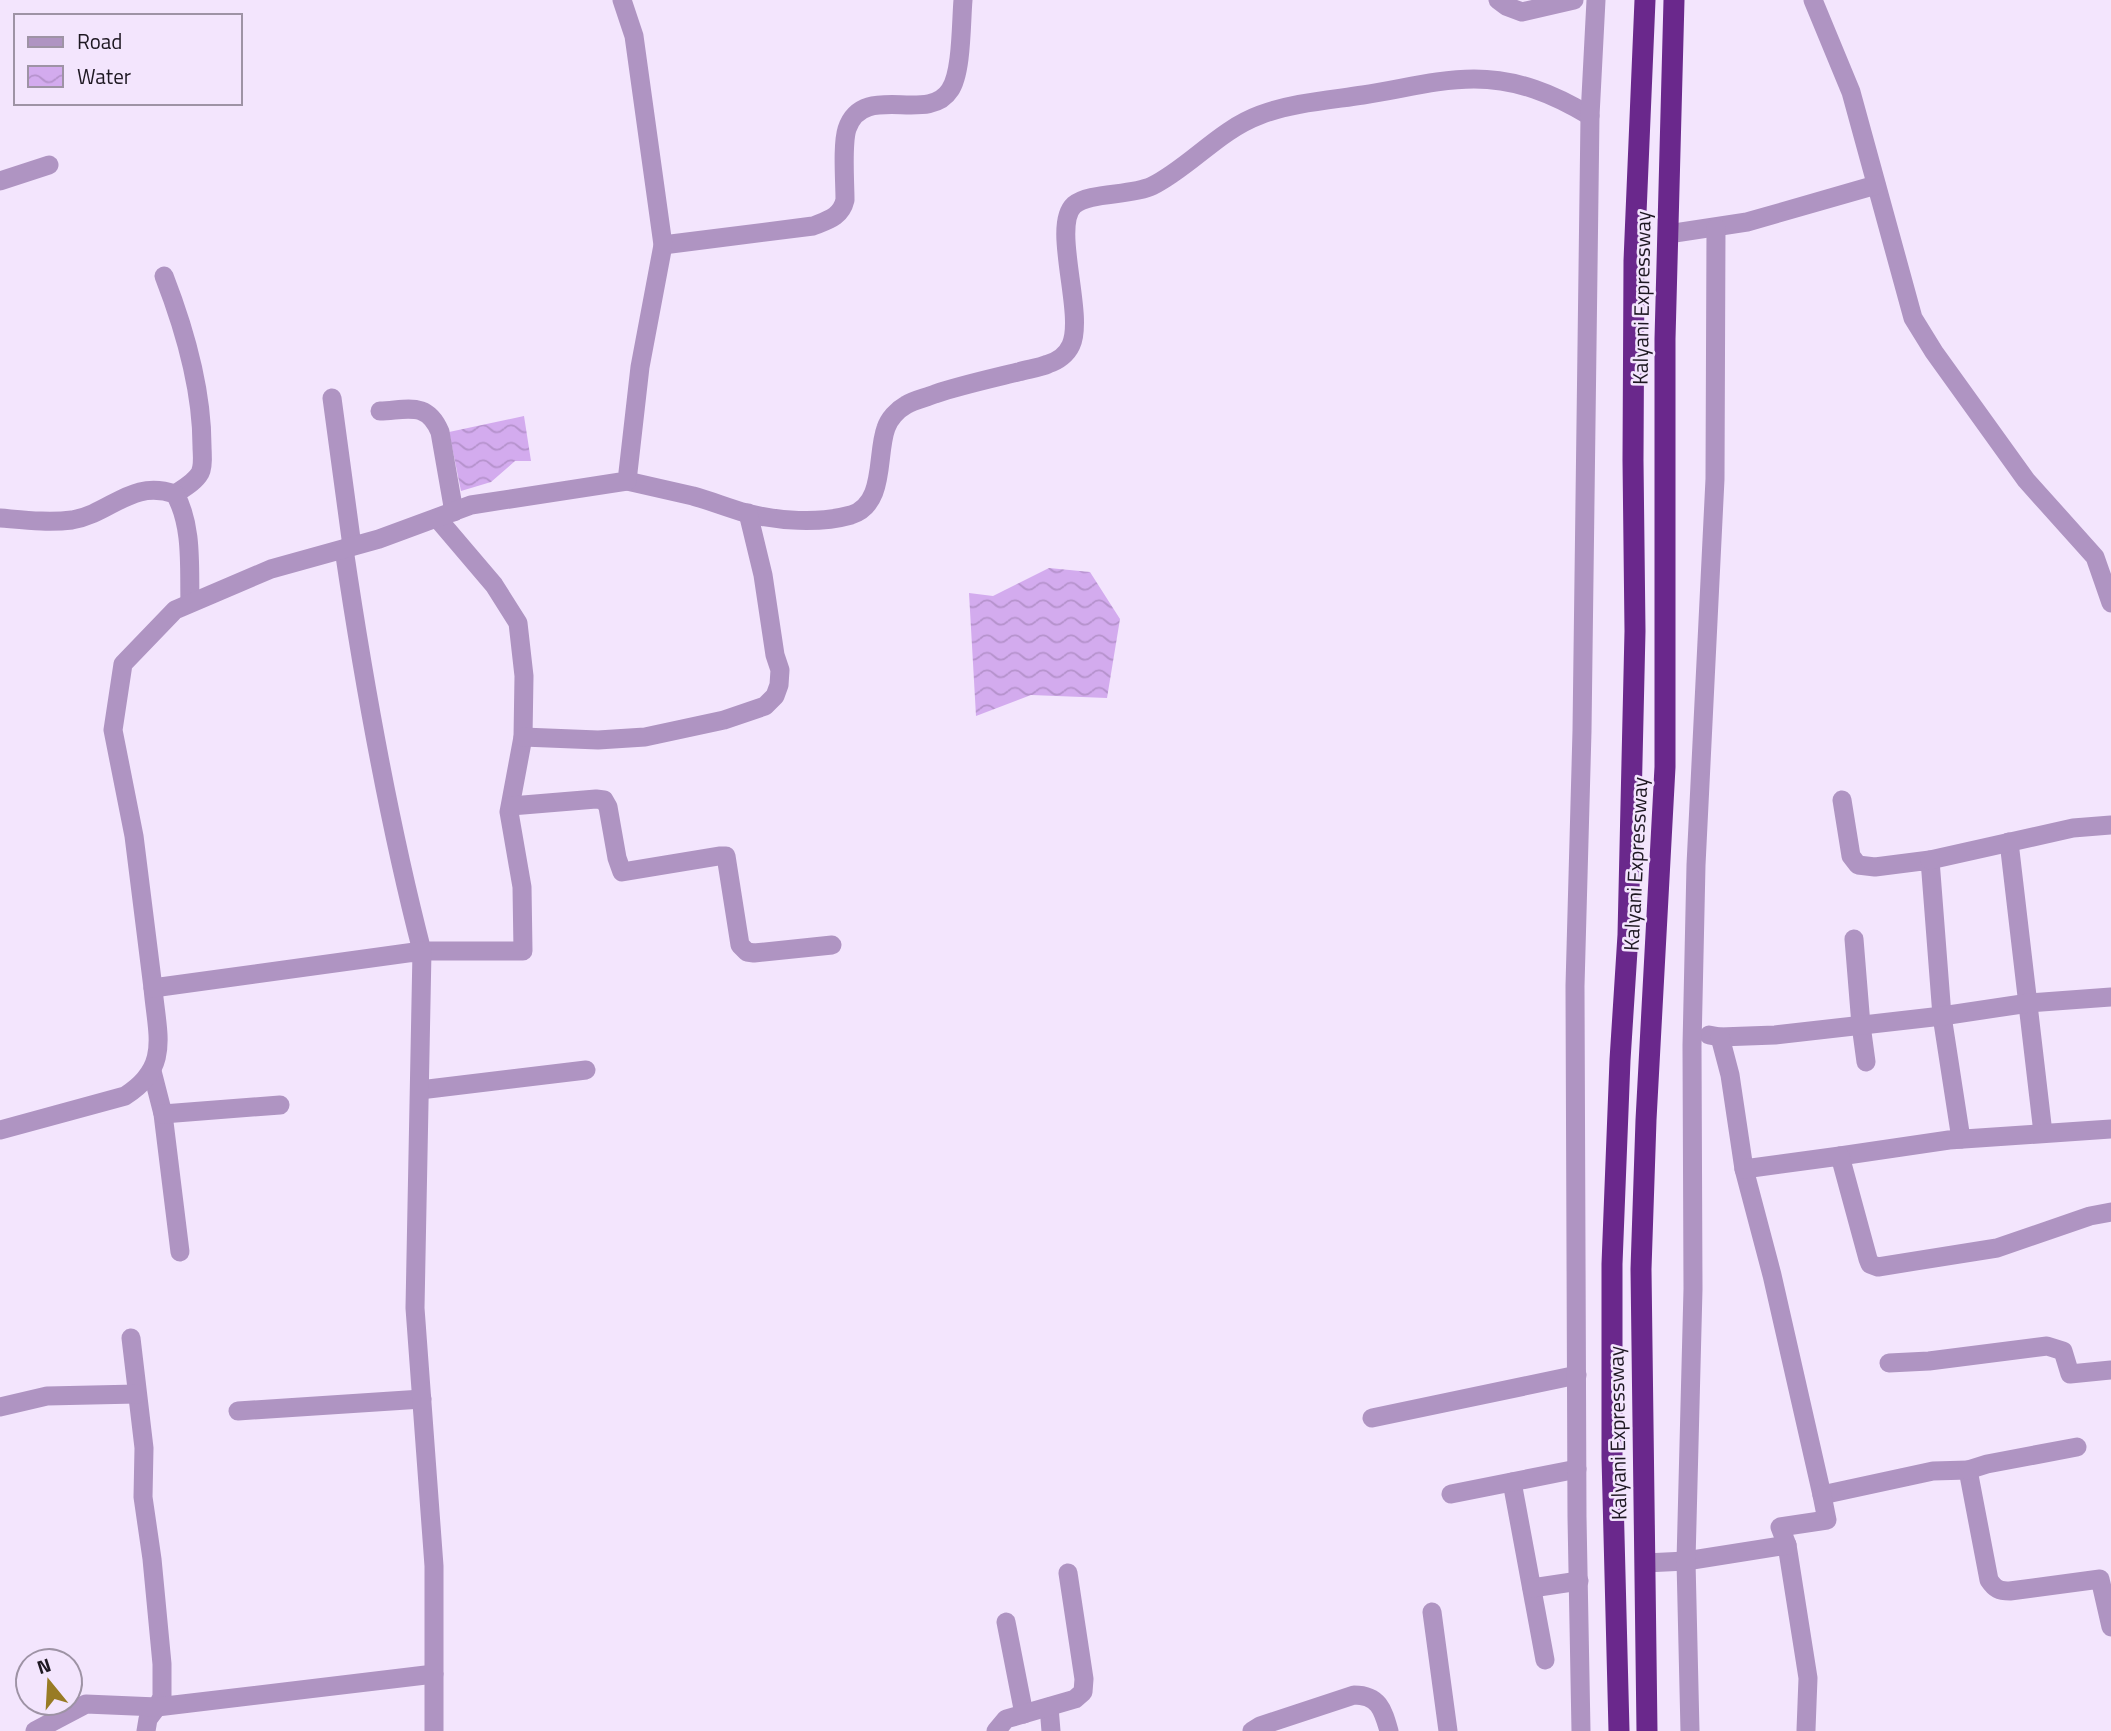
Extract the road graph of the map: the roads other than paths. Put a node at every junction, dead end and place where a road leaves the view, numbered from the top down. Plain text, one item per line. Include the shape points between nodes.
1 (622, 0) edge
2 (963, 0) edge
3 (1498, 0) edge
4 (1574, 0) edge
5 (1595, 0) edge
6 (1644, 0) edge
7 (1674, 0) edge
8 (1813, 0) edge
9 (1590, 116) junction
10 (49, 165) dead end
11 (0, 181) edge
12 (1876, 185) junction
13 (1716, 228) junction
14 (1668, 234) junction
15 (663, 244) junction
16 (164, 276) dead end
17 (332, 398) dead end
18 (380, 411) dead end
19 (627, 481) junction
20 (175, 494) junction
21 (748, 513) junction
22 (445, 515) junction
23 (0, 518) edge
24 (344, 549) junction
25 (190, 603) junction
26 (2111, 603) edge
27 (523, 737) junction
28 (1843, 800) dead end
29 (511, 806) junction
30 (2111, 825) edge
31 (2009, 842) junction
32 (1930, 860) junction
33 (1854, 939) dead end
34 (832, 945) dead end
35 (422, 951) junction
36 (153, 988) junction
37 (2111, 997) edge
38 (2029, 1003) junction
39 (1942, 1016) junction
40 (1861, 1025) junction
41 (1693, 1033) junction
42 (1720, 1037) junction
43 (1866, 1062) dead end
44 (586, 1070) dead end
45 (152, 1071) junction
46 (420, 1090) junction
47 (280, 1105) dead end
48 (163, 1114) junction
49 (2111, 1129) edge
50 (0, 1130) edge
51 (2043, 1133) junction
52 (1961, 1139) junction
53 (1840, 1156) junction
54 (1744, 1169) junction
55 (2111, 1212) edge
56 (180, 1252) dead end
57 (131, 1338) dead end
58 (1889, 1363) dead end
59 (2111, 1370) edge
60 (1577, 1374) junction
61 (137, 1394) junction
62 (422, 1399) junction
63 (0, 1407) edge
64 (238, 1411) dead end
65 (1372, 1418) dead end
66 (2077, 1447) dead end
67 (1577, 1469) junction
68 (1968, 1470) junction
69 (1512, 1482) junction
70 (1451, 1494) dead end
71 (1822, 1495) junction
72 (1787, 1545) junction
73 (1686, 1561) junction
74 (1645, 1563) junction
75 (1068, 1573) dead end
76 (2106, 1578) edge
77 (1578, 1581) junction
78 (1532, 1588) junction
79 (1432, 1612) dead end
80 (1006, 1622) dead end
81 (2111, 1626) edge
82 (1545, 1660) dead end
83 (434, 1674) junction
84 (157, 1707) junction
85 (1049, 1707) junction
86 (1024, 1714) junction
87 (34, 1731) edge
88 (146, 1731) edge
89 (434, 1731) edge
90 (996, 1731) edge
91 (1051, 1731) edge
92 (1252, 1731) edge
93 (1390, 1731) edge
94 (1448, 1731) edge
95 (1581, 1731) edge
96 (1619, 1731) edge
97 (1647, 1731) edge
98 (1690, 1731) edge
99 (1804, 1731) edge

1 - 15 street via 634,36
2 - 15 street via 957,76 950,91 925,105 883,104 854,117 847,130 845,200 834,217 813,226
3 - 4 street via 1522,12
5 - 9 street
6 - 96 highway, Kalyani Expressway via 1634,261 1628,935 1612,1264
7 - 14 highway, Kalyani Expressway
8 - 12 street via 1851,92
9 - 21 street via 1546,92 1475,79 1308,103 1260,115 1212,143 1168,178 1143,190 1075,204 1068,214 1066,232 1073,342 1064,355 1050,364 943,391 896,411 886,428 870,503 863,510 824,519
9 - 60 street via 1575,986
10 - 11 street
12 - 13 street
12 - 26 street via 1913,318 2026,480 2095,557
13 - 14 street
13 - 41 street via 1715,480 1696,865
14 - 74 highway, Kalyani Expressway via 1665,767 1641,1269
15 - 19 street via 640,367
16 - 20 street via 178,310 198,391 202,438 199,474
17 - 24 street via 352,546
18 - 22 street via 419,409 435,419 440,432
19 - 21 street
19 - 22 street via 471,505
20 - 23 street via 147,489 72,520
20 - 25 street via 187,532
21 - 27 street via 779,670 775,696 765,706 645,737
22 - 24 street
22 - 27 street via 517,623 524,676
24 - 25 street via 271,569
24 - 35 street via 377,748
25 - 36 street via 175,610 123,664 113,730 134,836
27 - 29 street
28 - 32 street via 1851,856 1858,865
29 - 34 street via 604,800 622,872 726,856 740,945 747,952
29 - 35 street via 522,887 523,951
30 - 31 street
31 - 32 street
31 - 38 street
32 - 39 street
33 - 40 street
35 - 36 street
35 - 46 street
36 - 45 street via 159,1052
37 - 38 street
38 - 39 street
38 - 51 street
39 - 40 street
39 - 52 street
40 - 42 street
40 - 43 street
41 - 42 street
41 - 73 street
42 - 54 street
44 - 46 street
45 - 48 street
45 - 50 street via 125,1096
46 - 62 street via 415,1308
47 - 48 street
48 - 56 street
49 - 51 street
51 - 52 street
52 - 53 street
53 - 54 street
53 - 55 street via 1868,1259 1874,1266 1997,1248
54 - 71 street
57 - 61 street
58 - 59 street via 2047,1346 2063,1351 2070,1374
60 - 65 street
60 - 67 street
61 - 63 street via 47,1396
61 - 84 street via 144,1448 143,1497 162,1664 162,1697
62 - 64 street
62 - 83 street via 434,1566
66 - 68 street
67 - 69 street
67 - 77 street
68 - 71 street via 1933,1471
68 - 76 street via 1994,1587 2010,1591
69 - 70 street
69 - 78 street
71 - 72 street via 1828,1520 1780,1527
72 - 73 street
72 - 99 street via 1808,1678
73 - 74 street
73 - 98 street
74 - 97 highway, Kalyani Expressway
75 - 85 street via 1084,1686 1080,1696
76 - 81 street
77 - 78 street
77 - 95 street
78 - 82 street
79 - 94 street
80 - 86 street
83 - 84 street
83 - 89 street
84 - 87 street via 86,1704
84 - 88 street
85 - 86 street
85 - 91 street
86 - 90 street via 1006,1719
92 - 93 street via 1354,1695 1366,1695 1381,1708

